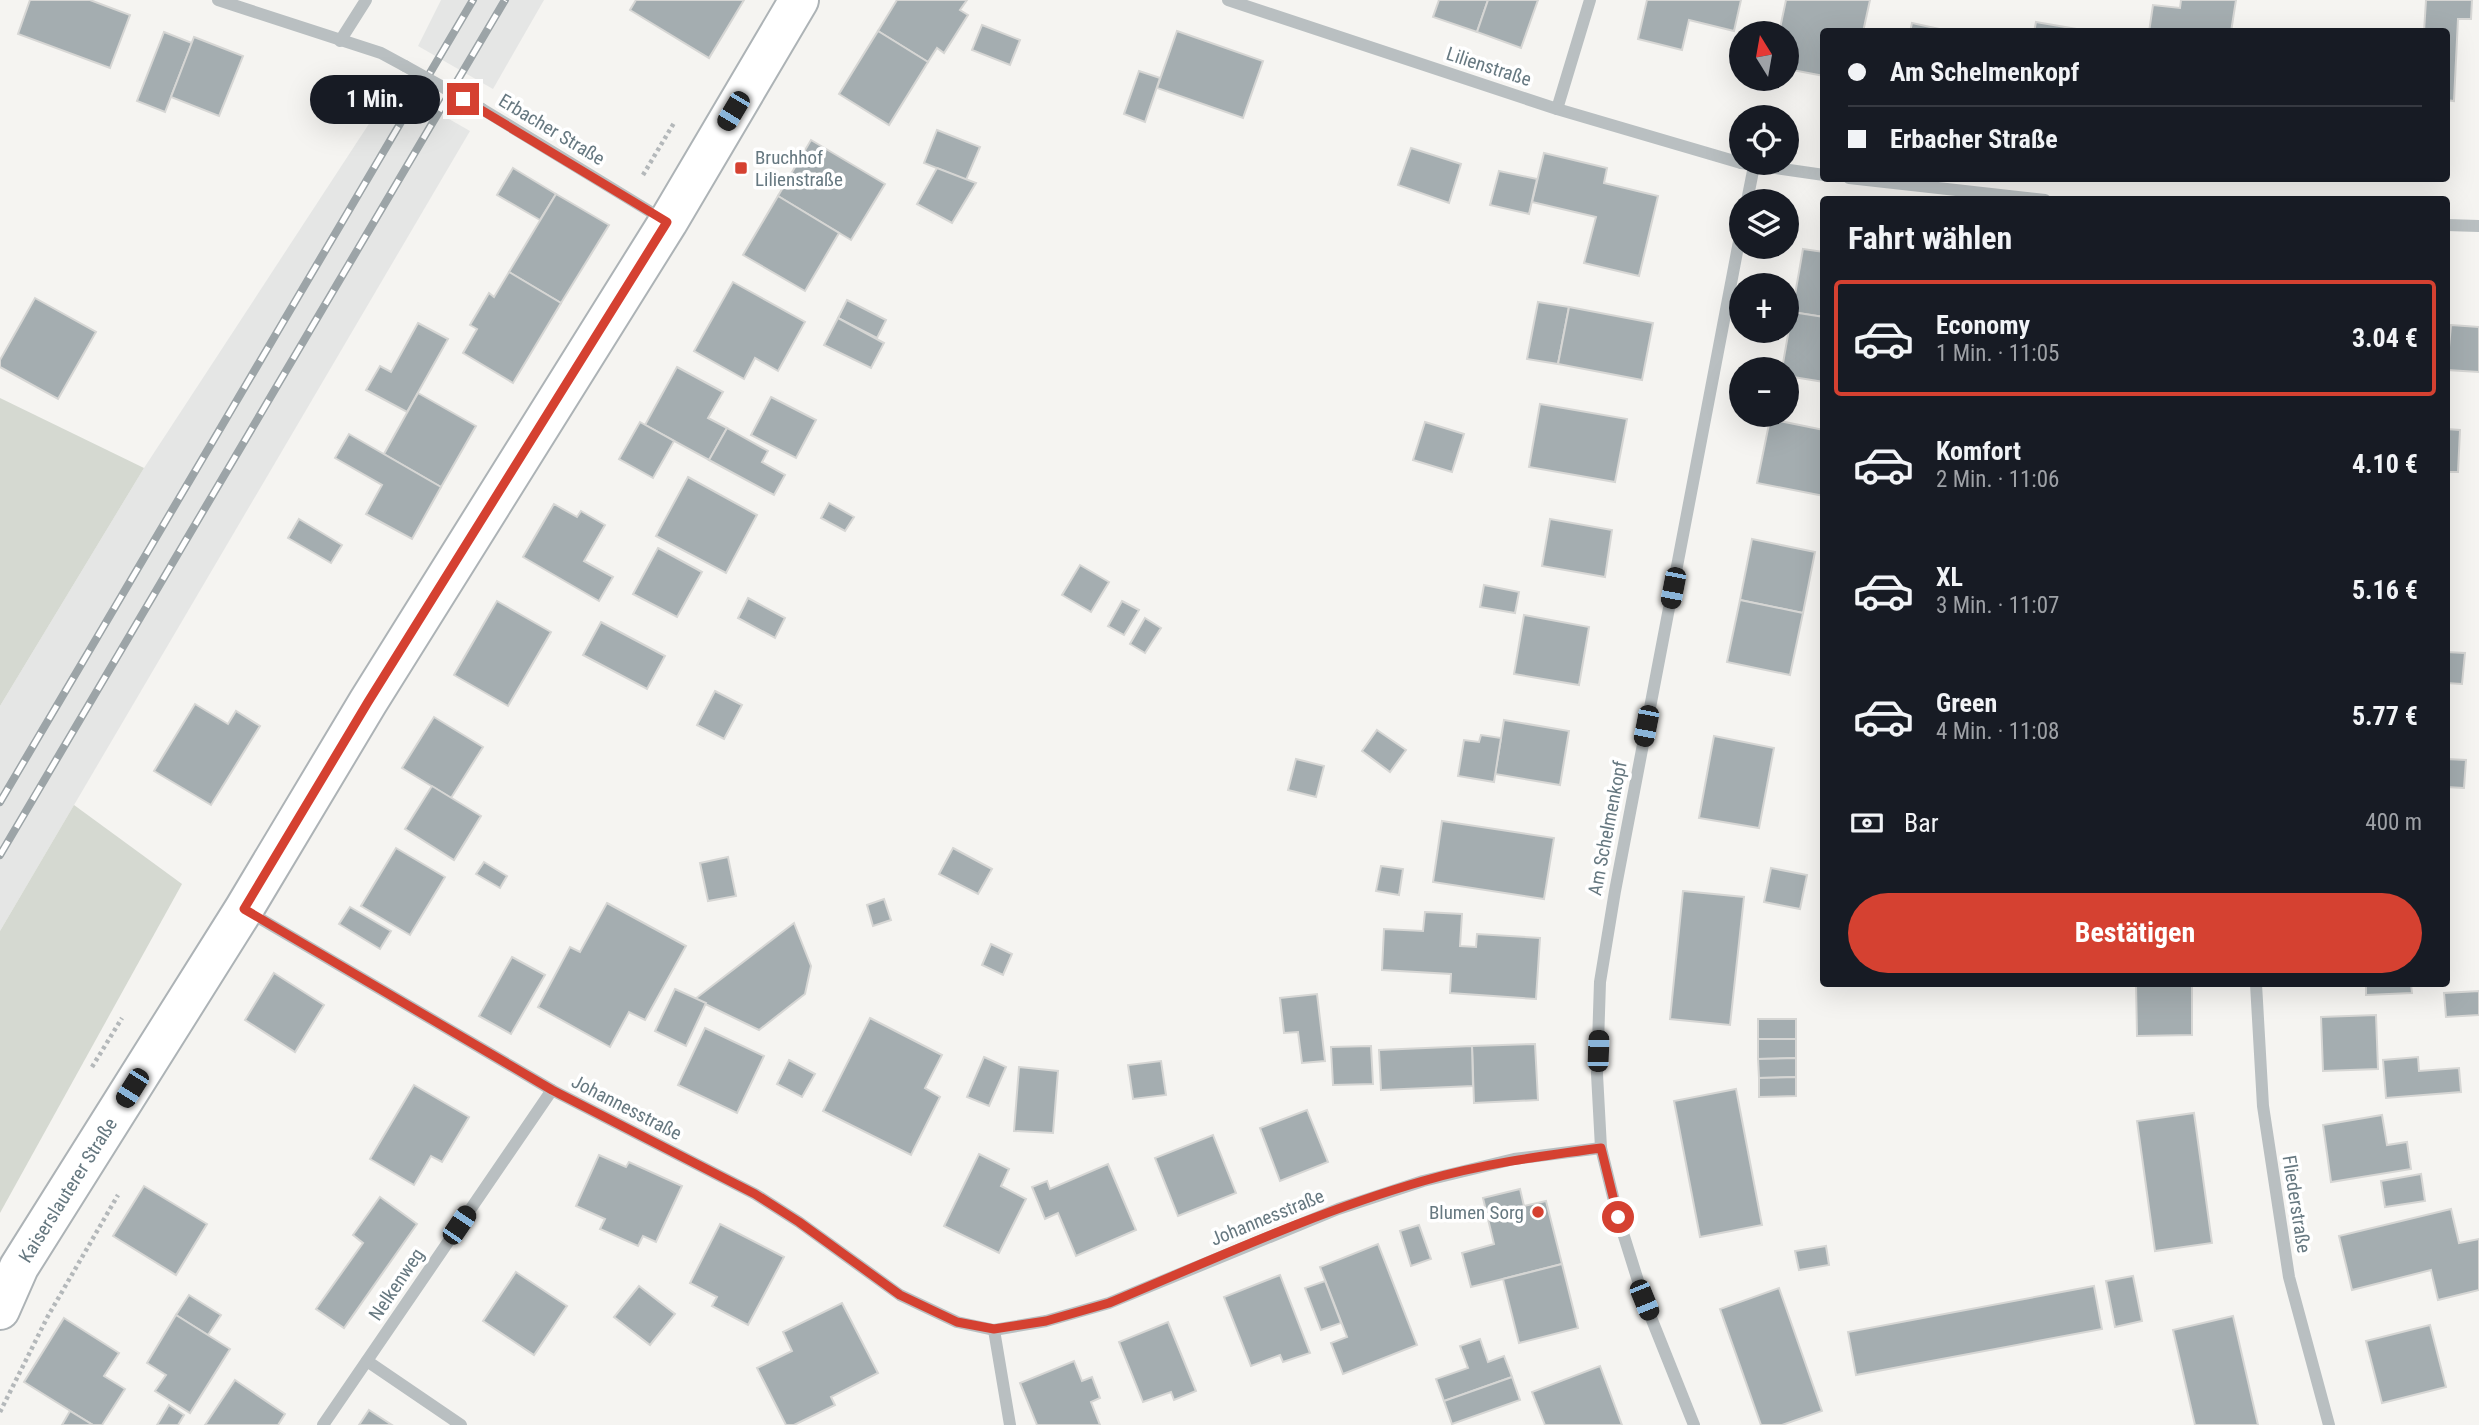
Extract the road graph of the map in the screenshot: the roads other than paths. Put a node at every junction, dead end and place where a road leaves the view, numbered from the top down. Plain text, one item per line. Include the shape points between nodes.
1 (218, 0) edge
2 (366, 0) edge
3 (799, 0) edge
4 (1227, 0) edge
5 (1590, 0) edge
6 (340, 41) junction
7 (1557, 109) junction
8 (1729, 159) edge
9 (1799, 172) edge
10 (1820, 174) edge
11 (1885, 182) edge
12 (2009, 196) edge
13 (667, 222) junction
14 (2450, 225) edge
15 (2479, 226) edge
16 (1736, 259) edge
17 (244, 909) junction
18 (2256, 987) edge
19 (552, 1090) junction
20 (1601, 1148) junction
21 (0, 1310) edge
22 (994, 1329) junction
23 (367, 1361) junction
24 (323, 1425) edge
25 (461, 1425) edge
26 (1010, 1425) edge
27 (1694, 1425) edge
28 (2329, 1425) edge

1 - 6 street, Erbacher Straße
2 - 6 street
3 - 13 main road, Kaiserslauterer Straße
4 - 7 street, Lilienstraße
5 - 7 street
6 - 13 street, Erbacher Straße, bridge via 381,53 405,66
7 - 8 street, Lilienstraße
9 - 10 street, Lilienstraße
11 - 12 street
13 - 17 main road, Kaiserslauterer Straße
14 - 15 street
16 - 20 street, Am Schelmenkopf via 1600,982 1597,1074
17 - 19 street, Johannesstraße
17 - 21 main road, Kaiserslauterer Straße via 19,1268
18 - 28 street, Fliederstraße via 2263,1106 2289,1277
19 - 22 street, Johannesstraße via 755,1194 900,1295 957,1322
19 - 23 street, Nelkenweg
20 - 22 street, Johannesstraße via 1514,1160 1423,1181 1338,1209 1109,1303 1046,1321
20 - 27 street, Am Schelmenkopf via 1644,1300
22 - 26 street
23 - 24 street, Nelkenweg
23 - 25 street

